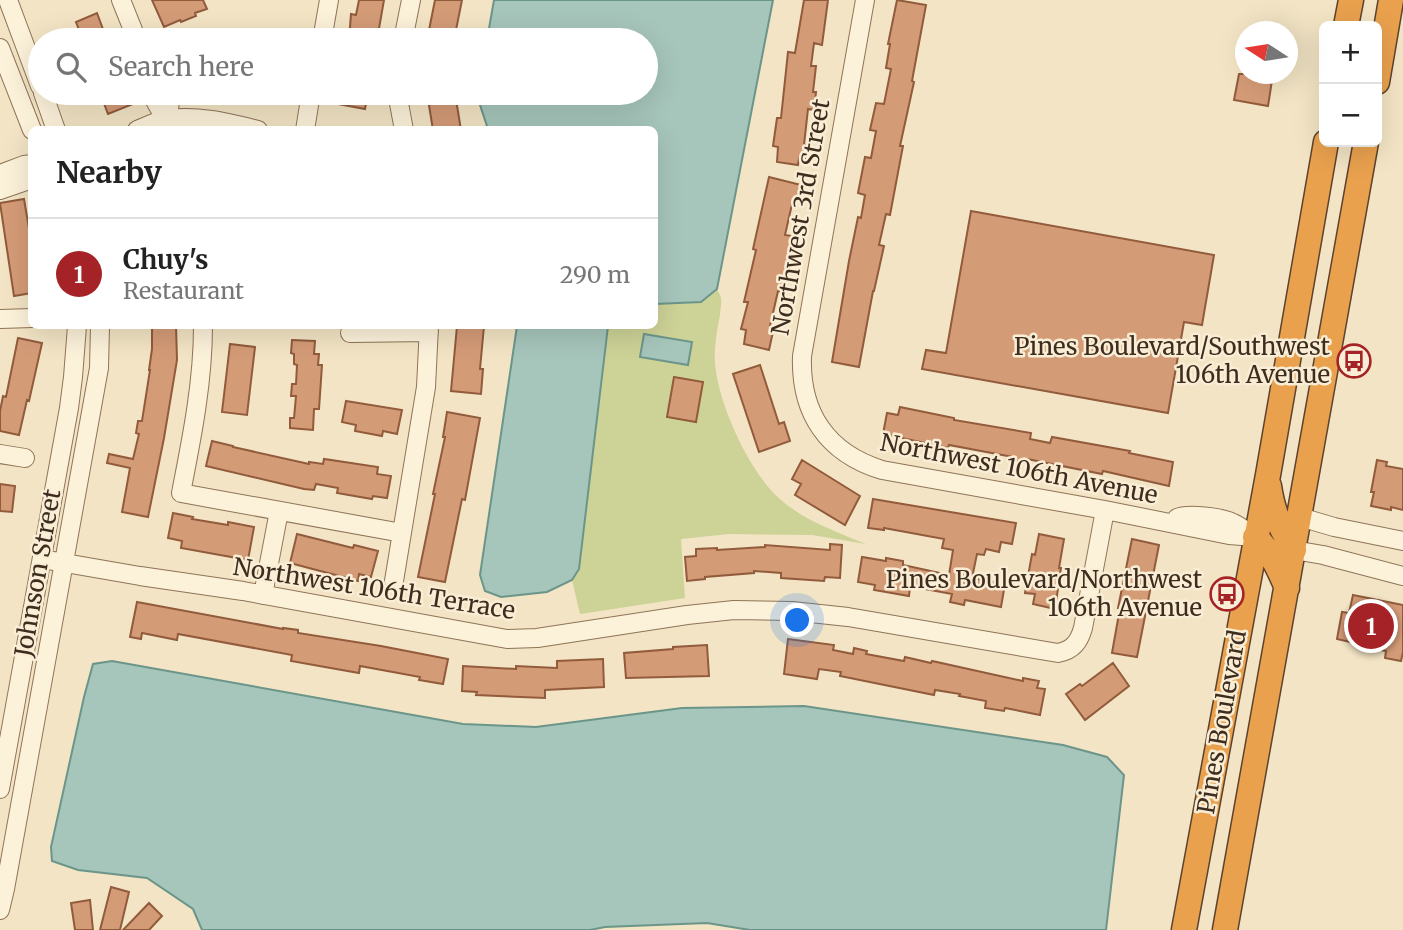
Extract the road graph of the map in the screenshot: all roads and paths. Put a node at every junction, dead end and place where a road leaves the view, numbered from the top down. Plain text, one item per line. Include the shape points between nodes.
1 (8, 0) edge
2 (121, 0) edge
3 (329, 0) edge
4 (411, 0) edge
5 (864, 0) edge
6 (1351, 0) edge
7 (1391, 0) edge
8 (1347, 21) edge
9 (132, 28) edge
10 (323, 28) edge
11 (405, 28) edge
12 (0, 48) edge
13 (1382, 53) edge
14 (28, 54) edge
15 (47, 105) edge
16 (156, 105) edge
17 (170, 105) edge
18 (309, 105) edge
19 (398, 105) edge
20 (170, 124) edge
21 (30, 126) edge
22 (55, 126) edge
23 (241, 126) edge
24 (306, 126) edge
25 (400, 126) edge
26 (1325, 147) edge
27 (1365, 147) edge
28 (28, 164) edge
29 (0, 174) edge
30 (28, 180) edge
31 (0, 190) edge
32 (28, 318) edge
33 (0, 320) edge
34 (77, 329) edge
35 (100, 329) edge
36 (203, 329) edge
37 (429, 329) edge
38 (350, 333) dead end
39 (828, 438) joint
40 (0, 454) edge
41 (25, 458) dead end
42 (1268, 475) junction
43 (1105, 510) junction
44 (279, 511) junction
45 (1300, 517) junction
46 (402, 533) junction
47 (1255, 537) junction
48 (1403, 541) edge
49 (1294, 550) junction
50 (42, 559) junction
51 (65, 563) junction
52 (1403, 576) edge
53 (394, 581) dead end
54 (1287, 588) junction
55 (264, 595) junction
56 (0, 789) edge
57 (0, 910) edge
58 (1184, 930) edge
59 (1225, 930) edge

1 - 14 street
2 - 9 street
3 - 10 street
4 - 11 street
5 - 39 street, Northwest 3rd Street via 802,356 807,401
6 - 8 highway
7 - 13 highway
12 - 21 street
15 - 22 street
16 - 20 street
17 - 20 street
18 - 24 street
19 - 25 street
20 - 23 street via 191,119
26 - 42 highway, Pines Boulevard
27 - 45 highway, Pines Boulevard
28 - 29 street
30 - 31 street
32 - 33 street
34 - 50 street, Johnson Street via 69,408
35 - 51 street, Johnson Street via 99,368
36 - 44 street via 194,426 181,493
37 - 38 street
37 - 46 street via 426,387
39 - 43 street, Northwest 106th Avenue via 860,462 883,470
40 - 41 street
42 - 47 highway, Pines Boulevard
42 - 49 highway via 1272,507
43 - 47 street, Northwest 106th Avenue via 1167,523 1182,516 1231,521
43 - 55 street, Northwest 106th Terrace via 1083,628 1072,648 1058,653 792,611 734,610 507,639
44 - 46 street
44 - 55 street
45 - 48 street
45 - 49 highway, Pines Boulevard
46 - 53 street
47 - 54 highway via 1274,559
47 - 58 highway, Pines Boulevard
49 - 52 street
49 - 54 highway, Pines Boulevard
50 - 51 street, Northwest 106th Terrace
50 - 56 street, Johnson Street
51 - 55 street, Northwest 106th Terrace
51 - 57 street, Johnson Street
54 - 59 highway, Pines Boulevard

